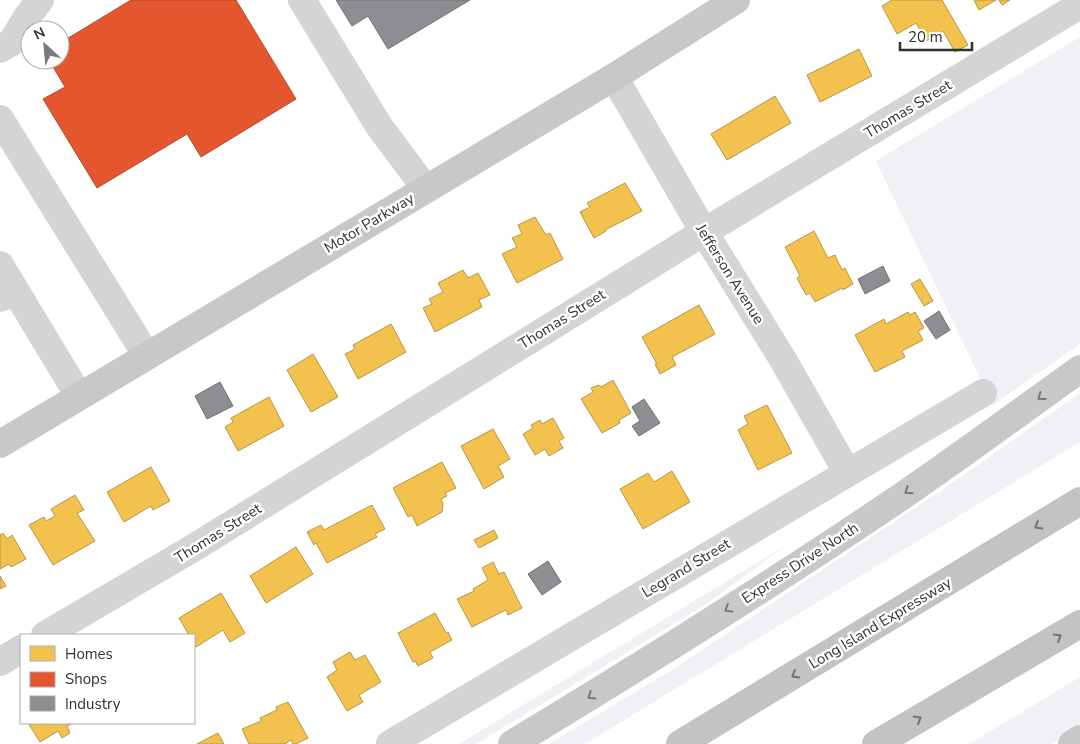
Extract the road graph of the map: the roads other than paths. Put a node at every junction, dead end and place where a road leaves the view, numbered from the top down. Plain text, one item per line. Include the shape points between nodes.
1 (40, 0) edge
2 (302, 0) edge
3 (736, 0) edge
4 (1080, 5) edge
5 (0, 49) edge
6 (614, 77) junction
7 (0, 120) edge
8 (426, 189) junction
9 (704, 232) junction
10 (0, 265) edge
11 (7, 294) edge
12 (147, 356) junction
13 (1080, 368) edge
14 (983, 393) dead end
15 (80, 396) junction
16 (0, 444) edge
17 (847, 472) junction
18 (1080, 501) edge
19 (1080, 624) edge
20 (47, 634) edge
21 (20, 650) edge
22 (0, 662) edge
23 (1080, 739) edge
24 (390, 744) edge
25 (512, 744) edge
26 (680, 744) edge
27 (876, 744) edge
28 (1072, 744) edge

1 - 5 street via 12,42
2 - 8 street via 379,126
3 - 6 main road, Motor Parkway
4 - 9 street, Thomas Street
6 - 8 main road, Motor Parkway
6 - 9 street, Jefferson Avenue
7 - 12 street
8 - 12 main road, Motor Parkway
9 - 17 street, Jefferson Avenue via 782,358
9 - 20 street, Thomas Street via 190,550
10 - 11 street
11 - 15 street
12 - 15 main road, Motor Parkway
13 -> 25 main road, Express Drive North via 844,535
14 - 17 street, Legrand Street
15 - 16 main road, Motor Parkway
17 - 24 street, Legrand Street
18 -> 26 highway, Long Island Expressway
27 -> 19 highway
21 - 22 street
23 - 28 main road

